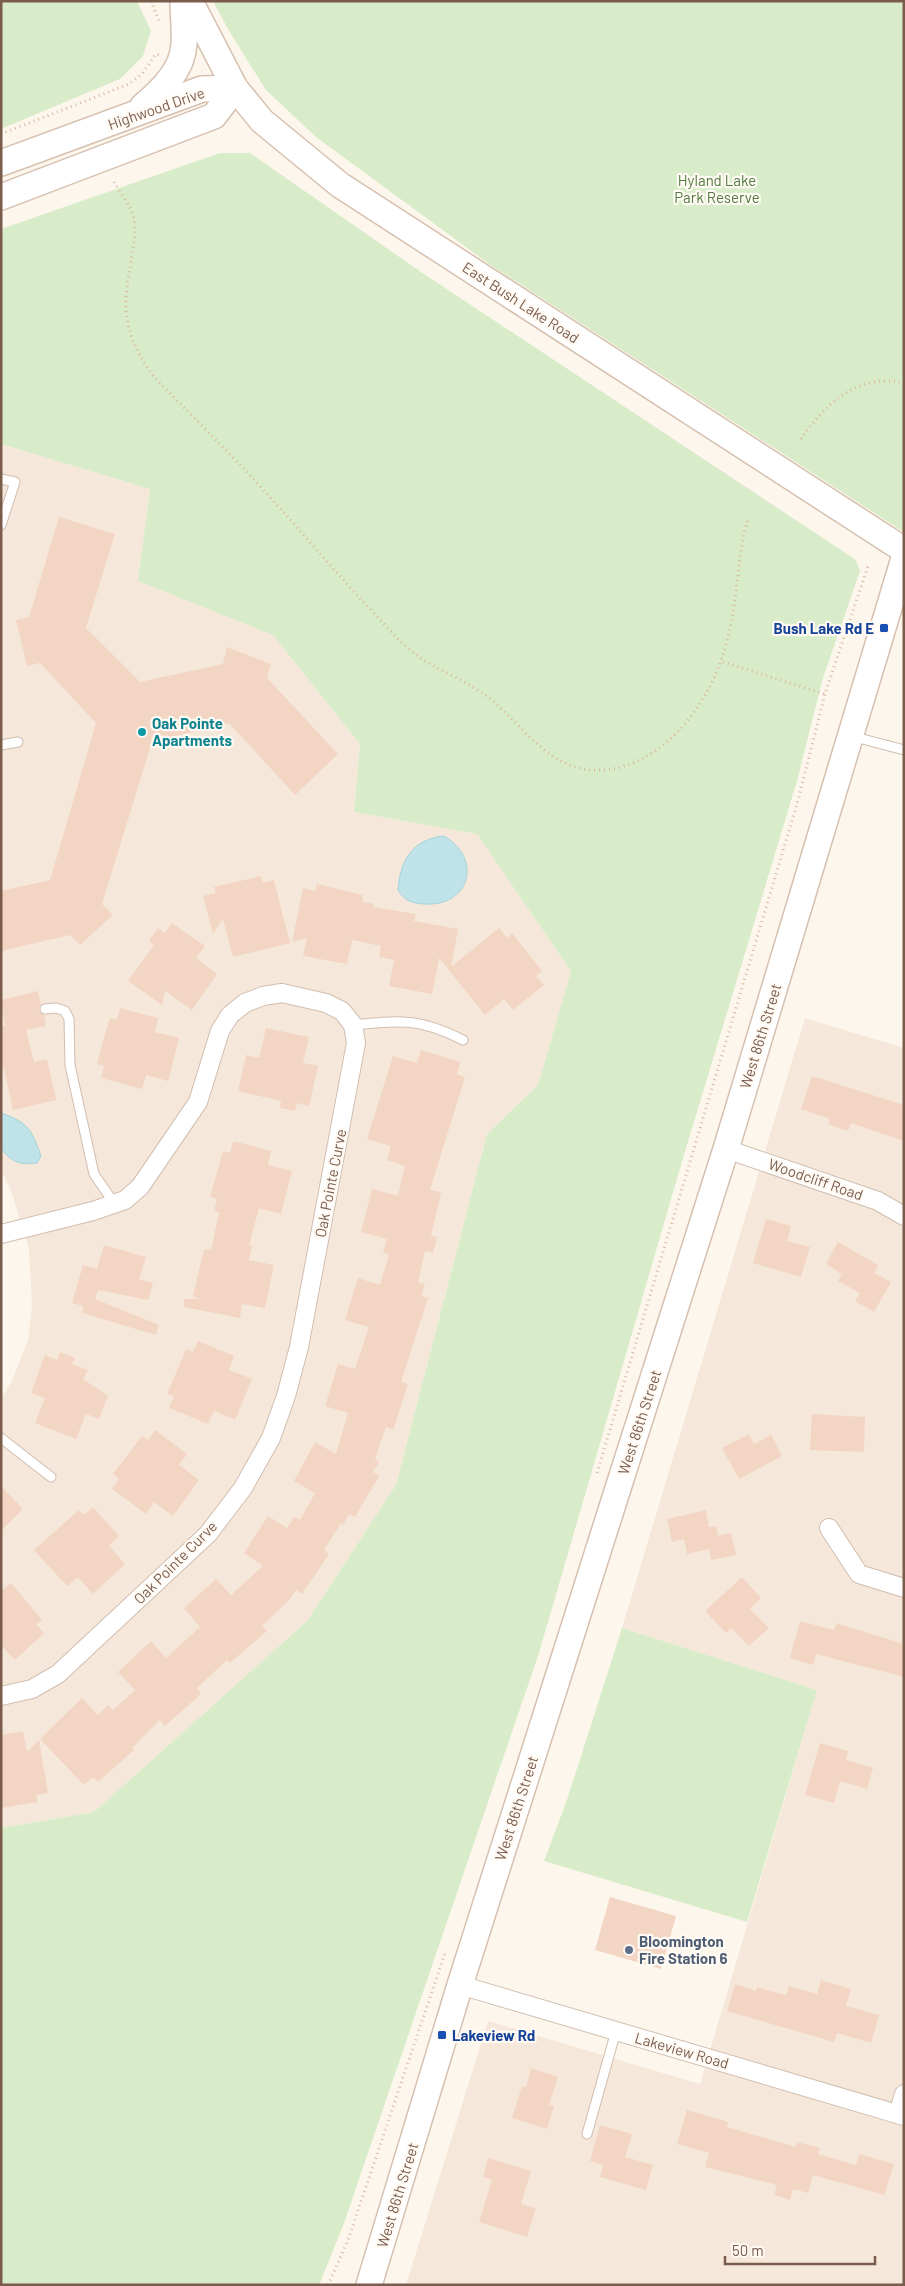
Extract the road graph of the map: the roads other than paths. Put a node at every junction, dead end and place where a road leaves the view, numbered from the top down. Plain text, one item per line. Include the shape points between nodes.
1 (183, 1) edge
2 (190, 1) edge
3 (235, 88) junction
4 (132, 115) junction
5 (1, 164) edge
6 (1, 197) edge
7 (1, 479) edge
8 (1, 525) edge
9 (904, 550) edge
10 (904, 558) edge
11 (850, 736) junction
12 (18, 742) dead end
13 (1, 746) edge
14 (904, 750) edge
15 (44, 1008) dead end
16 (353, 1025) junction
17 (463, 1040) dead end
18 (726, 1149) junction
19 (114, 1203) junction
20 (904, 1216) edge
21 (1, 1234) edge
22 (1, 1438) edge
23 (51, 1477) dead end
24 (829, 1528) dead end
25 (904, 1588) edge
26 (1, 1696) edge
27 (460, 1985) junction
28 (616, 2031) junction
29 (904, 2094) edge
30 (901, 2115) edge
31 (588, 2134) dead end
32 (369, 2285) edge

1 - 4 street via 184,45 180,63 159,93
2 - 3 street, East Bush Lake Road
3 - 4 street, Highwood Drive via 202,89
3 - 6 street, Highwood Drive via 214,116
3 - 9 street, East Bush Lake Road via 262,121 340,185
4 - 5 street, Highwood Drive
7 - 8 lane via 15,482
10 - 11 street, West 86th Street
11 - 14 lane
11 - 18 street, West 86th Street
12 - 13 lane
15 - 19 lane via 56,1008 65,1012 69,1019 70,1065 94,1174
16 - 17 lane via 396,1020 418,1022 440,1028
16 - 19 street via 342,1011 326,1002 282,993 245,1003 230,1014 220,1031 198,1102 140,1187 125,1200
16 - 26 street, Oak Pointe Curve via 356,1043 299,1348 271,1438 243,1488 208,1534 58,1674 32,1689
18 - 20 street, Woodcliff Road via 878,1200
18 - 27 street, West 86th Street
19 - 21 street
22 - 23 lane
24 - 25 street via 859,1574
27 - 28 street, Lakeview Road
27 - 32 street, West 86th Street
28 - 30 street, Lakeview Road
28 - 31 lane
29 - 30 street

